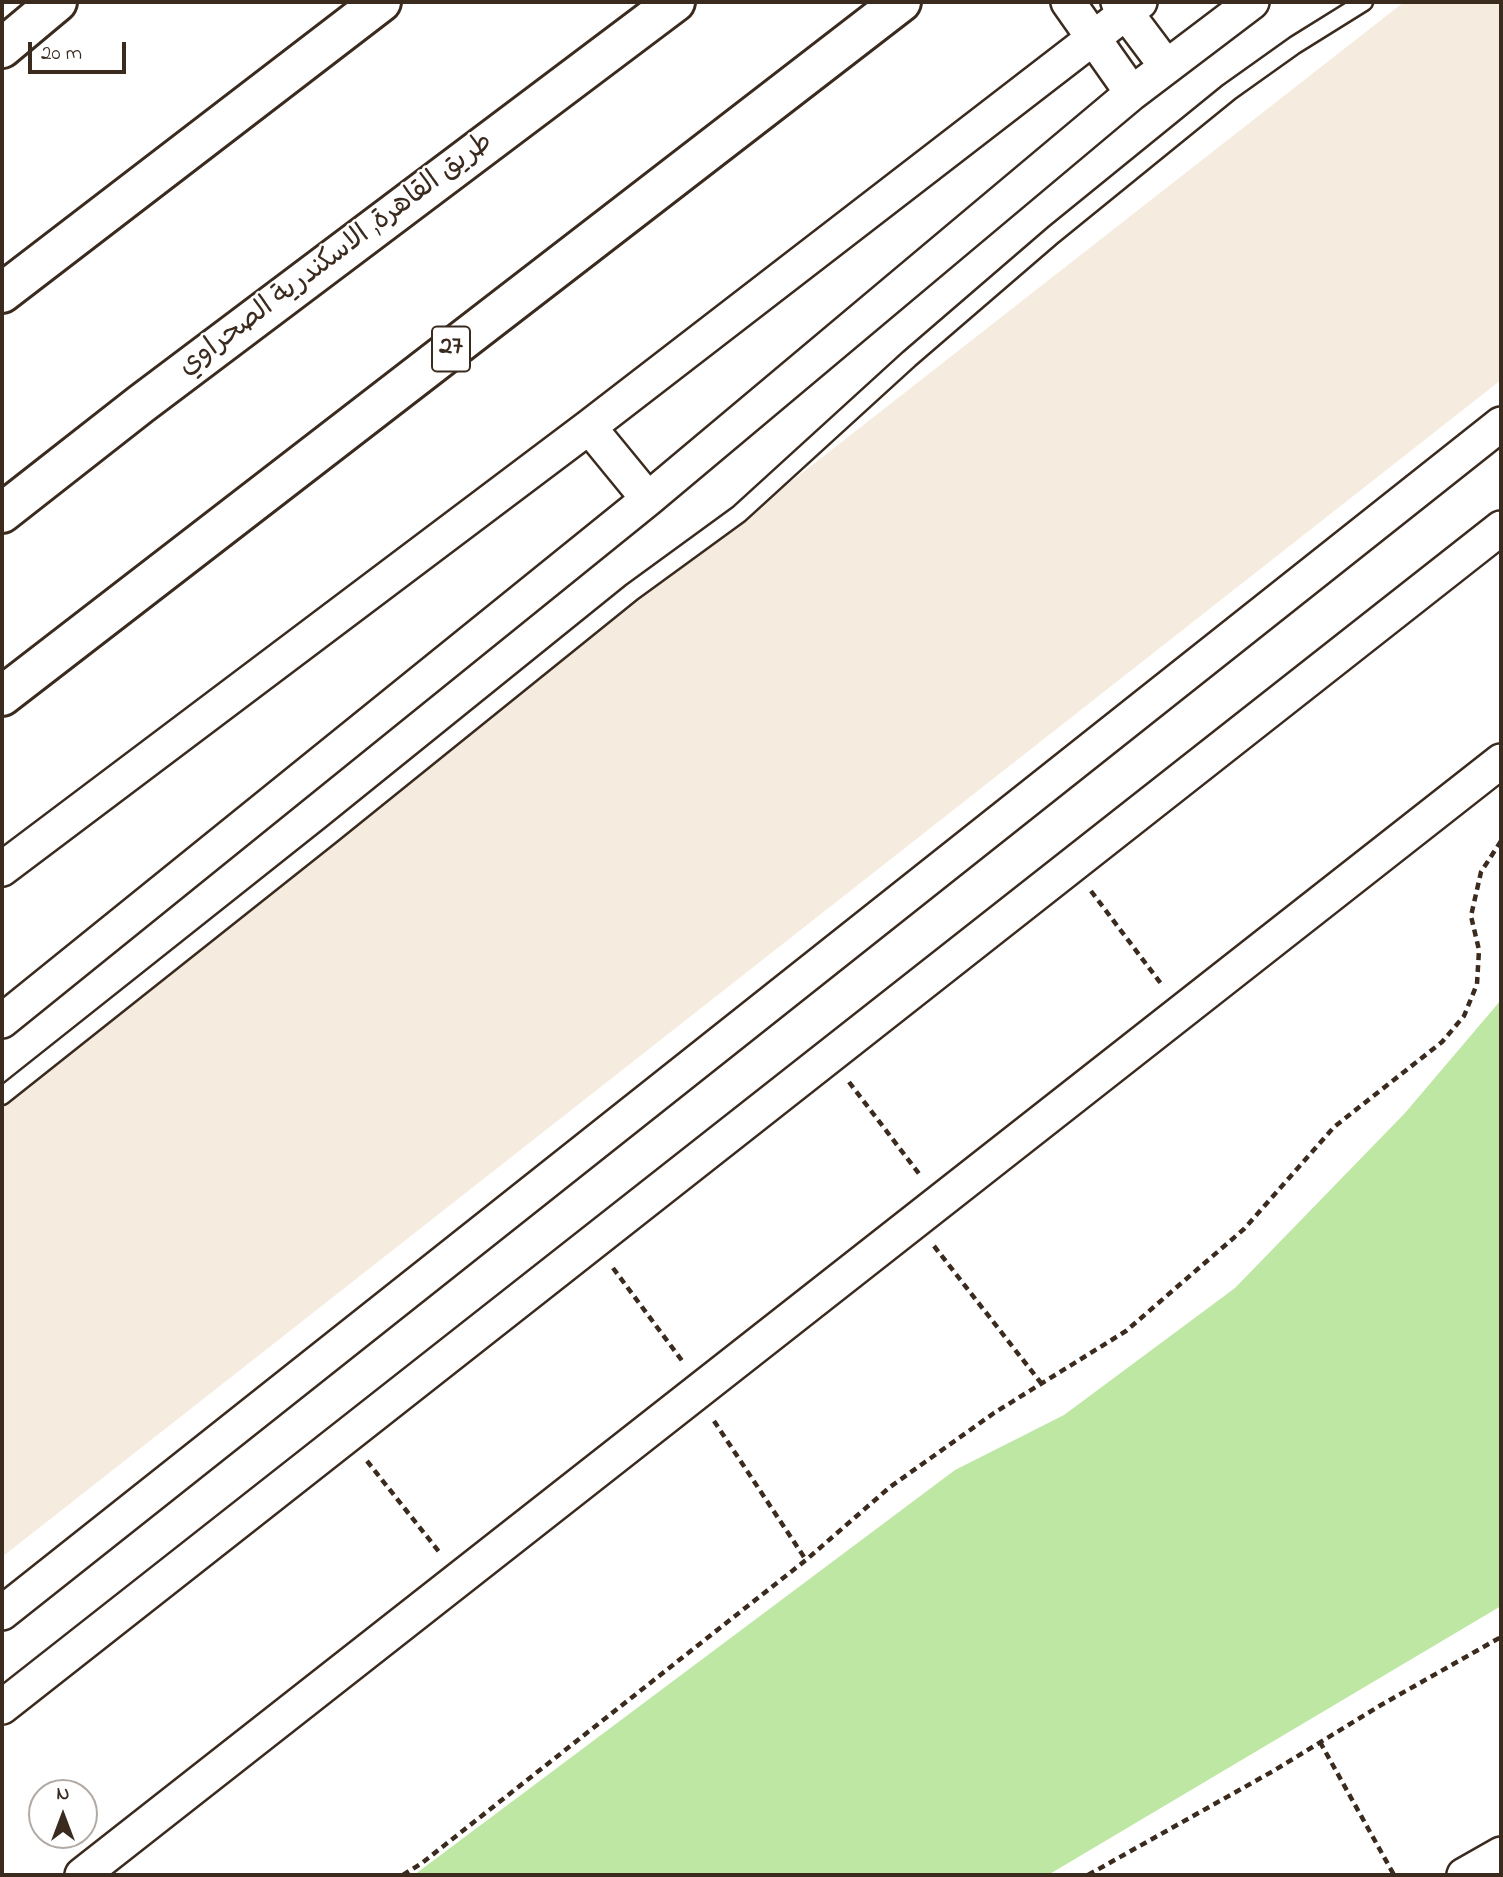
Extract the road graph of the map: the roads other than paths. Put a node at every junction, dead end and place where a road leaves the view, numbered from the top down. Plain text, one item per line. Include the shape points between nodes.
1 (57, 2) edge
2 (381, 2) edge
3 (675, 2) edge
4 (901, 2) edge
5 (1068, 2) edge
6 (1252, 2) edge
7 (1364, 2) edge
8 (1127, 5) edge
9 (1093, 38) junction
10 (2, 48) edge
11 (1166, 66) junction
12 (1132, 93) junction
13 (2, 293) edge
14 (1501, 424) edge
15 (589, 427) junction
16 (648, 499) junction
17 (2, 513) edge
18 (1501, 527) edge
19 (2, 696) edge
20 (1501, 761) edge
21 (2, 869) edge
22 (2, 1021) edge
23 (2, 1096) edge
24 (2, 1613) edge
25 (2, 1707) edge
26 (1501, 1854) edge
27 (82, 1875) edge
28 (1464, 1875) edge

1 - 10 main road
2 - 13 main road
3 - 17 main road, طريق القاهرة, الاسكندرية الصحراوي
4 - 19 main road, 27
5 - 9 street
6 - 11 street
7 - 23 lane via 1229,92 919,350 739,514 632,593
8 - 9 street
8 - 11 street
9 - 12 street
9 - 15 street
11 - 12 street
12 - 16 street
14 - 24 street
15 - 16 street
15 - 21 street
16 - 22 street
18 - 25 street
20 - 27 street
26 - 28 street

